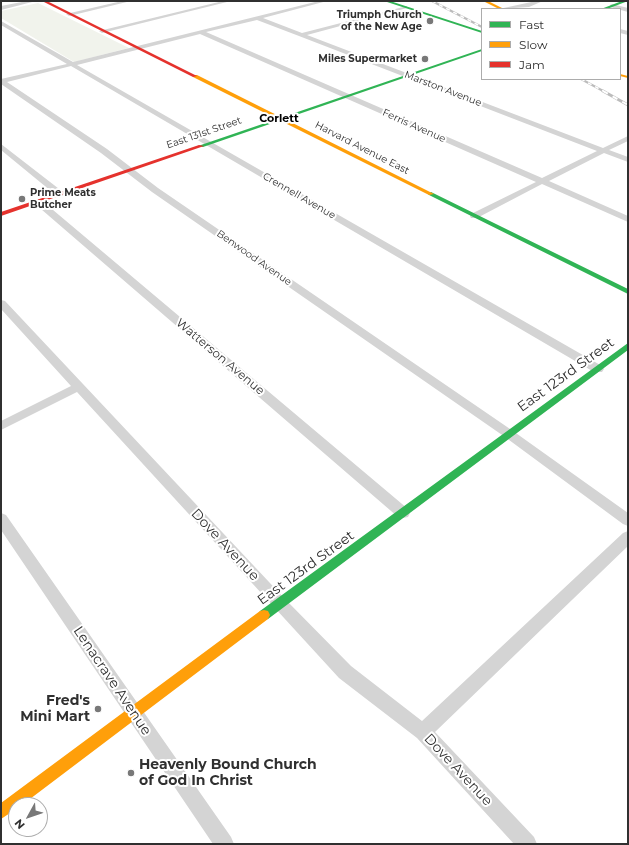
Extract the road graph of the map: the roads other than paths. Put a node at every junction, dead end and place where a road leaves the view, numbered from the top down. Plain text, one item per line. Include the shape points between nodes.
1 (34, 1) edge
2 (44, 1) edge
3 (129, 1) edge
4 (229, 1) edge
5 (325, 1) edge
6 (386, 1) edge
7 (486, 1) edge
8 (541, 1) edge
9 (626, 1) edge
10 (612, 6) junction
11 (404, 7) junction
12 (1, 8) edge
13 (500, 8) edge
14 (509, 8) edge
15 (606, 8) edge
16 (620, 8) edge
17 (70, 14) junction
18 (258, 18) junction
19 (1, 23) edge
20 (102, 31) junction
21 (200, 32) junction
22 (481, 32) edge
23 (301, 35) junction
24 (137, 48) junction
25 (481, 50) edge
26 (72, 65) junction
27 (407, 76) junction
28 (2, 82) edge
29 (346, 96) junction
30 (280, 119) junction
31 (628, 138) edge
32 (208, 143) junction
33 (1, 146) edge
34 (603, 151) junction
35 (628, 160) edge
36 (129, 170) junction
37 (541, 181) junction
38 (60, 194) junction
39 (37, 201) junction
40 (1, 214) edge
41 (474, 216) junction
42 (628, 219) edge
43 (628, 292) edge
44 (1, 303) edge
45 (628, 346) edge
46 (598, 369) junction
47 (78, 387) junction
48 (1, 426) edge
49 (509, 434) junction
50 (404, 513) junction
51 (1, 518) edge
52 (628, 520) edge
53 (628, 537) edge
54 (280, 604) junction
55 (133, 712) junction
56 (423, 732) junction
57 (1, 812) edge
58 (224, 844) edge
59 (527, 844) edge

1 - 12 street
2 - 17 street, Harvard Avenue East
3 - 17 street
4 - 20 street
5 - 18 street
6 - 11 street
7 - 13 street
8 - 14 street
9 - 10 street
10 - 15 street
10 - 16 street
11 - 22 street
11 - 23 street
17 - 20 street, Harvard Avenue East
18 - 21 street
18 - 23 street, Marston Avenue
19 - 26 street, Crennell Avenue
20 - 24 street, Harvard Avenue East
21 - 24 street
21 - 29 street, Ferris Avenue
23 - 27 street, Marston Avenue
24 - 26 street
24 - 30 street, Harvard Avenue East
25 - 27 street, East 131st Street
26 - 28 street
26 - 32 street, Crennell Avenue
27 - 29 street, East 131st Street
27 - 34 street, Marston Avenue
28 - 36 street, Benwood Avenue
29 - 30 street, East 131st Street
29 - 37 street, Ferris Avenue
30 - 32 street, East 131st Street
30 - 41 street, Harvard Avenue East
31 - 34 street
32 - 36 street, East 131st Street
32 - 46 street, Crennell Avenue
33 - 38 street
34 - 35 street, Marston Avenue
34 - 37 street
36 - 38 street, East 131st Street
36 - 49 street, Benwood Avenue
37 - 41 street
37 - 42 street, Ferris Avenue
38 - 39 street, East 131st Street
39 - 40 street, East 131st Street
39 - 50 street, Watterson Avenue
41 - 43 street, Harvard Avenue East
44 - 47 street, Dove Avenue
45 - 46 street, East 123rd Street
46 - 49 street, East 123rd Street
47 - 48 street
47 - 54 street, Dove Avenue
49 - 50 street, East 123rd Street
49 - 52 street, Benwood Avenue
50 - 54 street, East 123rd Street
51 - 55 street, Lenacrave Avenue
53 - 56 street
54 - 55 street, East 123rd Street
54 - 56 street, Dove Avenue via 345,672
55 - 57 street, East 123rd Street
55 - 58 street, Lenacrave Avenue
56 - 59 street, Dove Avenue

